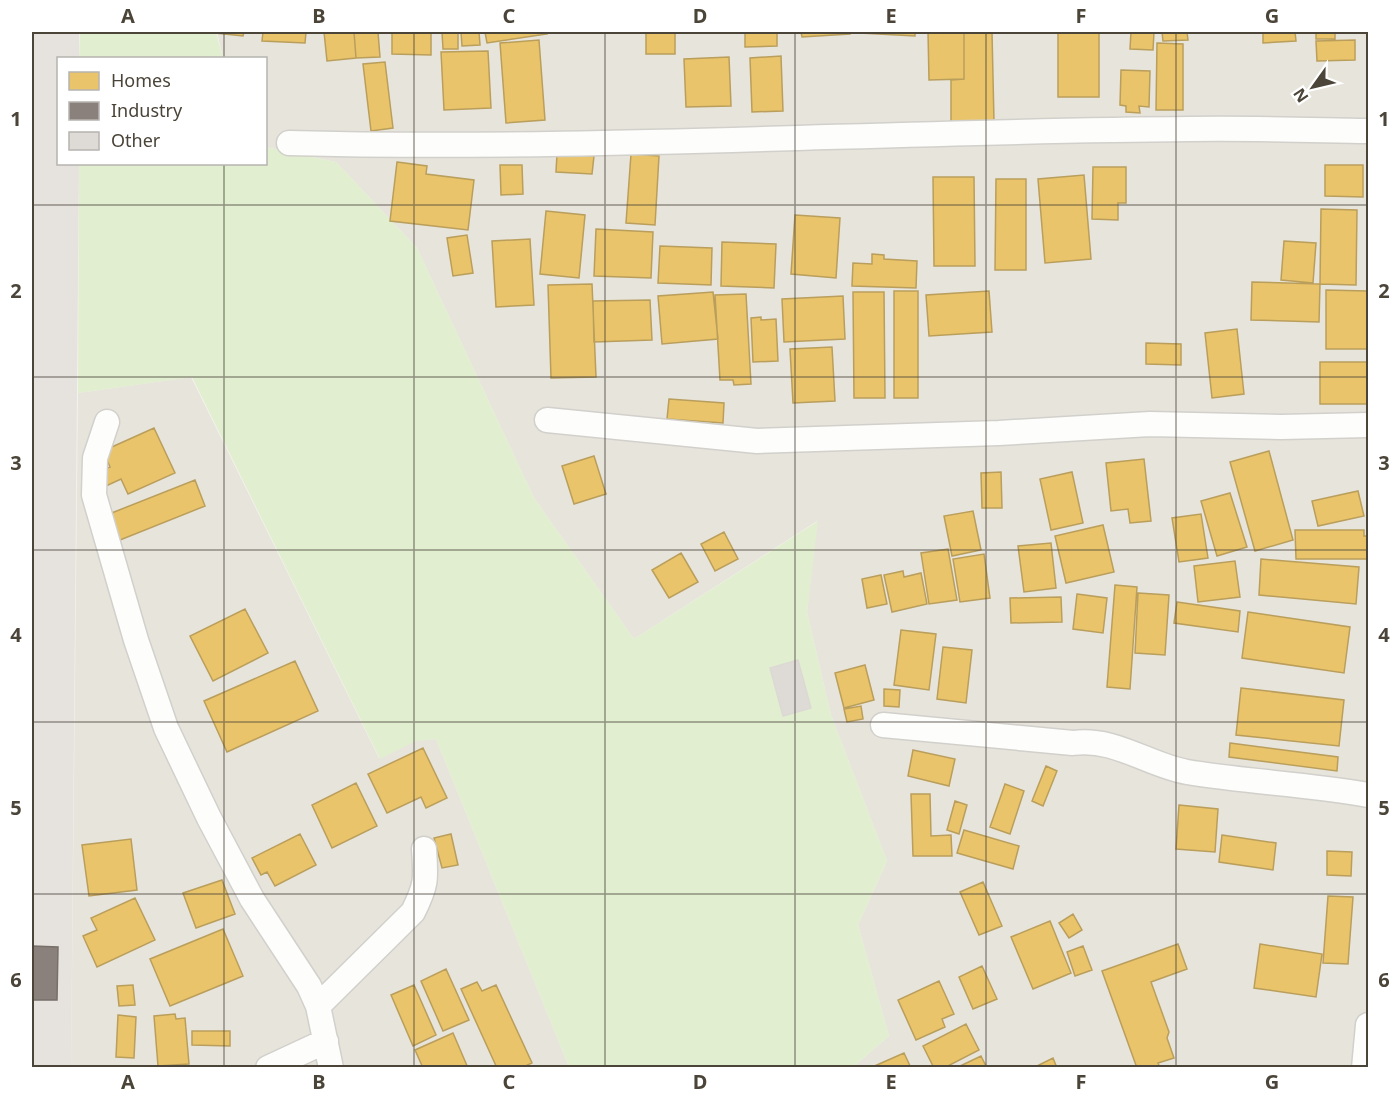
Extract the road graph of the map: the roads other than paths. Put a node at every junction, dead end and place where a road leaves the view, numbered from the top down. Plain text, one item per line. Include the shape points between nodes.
1 (1368, 131) edge
2 (289, 143) dead end
3 (547, 420) dead end
4 (107, 422) dead end
5 (1368, 425) edge
6 (883, 725) dead end
7 (1368, 795) edge
8 (424, 849) dead end
9 (318, 1006) junction
10 (1368, 1025) edge
11 (326, 1041) junction
12 (268, 1068) edge
13 (331, 1068) edge
14 (1364, 1068) edge

1 - 2 street via 1190,129 722,140
3 - 5 street via 757,441 1150,424
4 - 9 street via 95,458 94,495 166,728 252,899 292,958
6 - 7 street via 1073,743 1090,741 1184,771
8 - 9 street via 426,878 412,912
9 - 11 street
10 - 14 street
11 - 12 street
11 - 13 street

